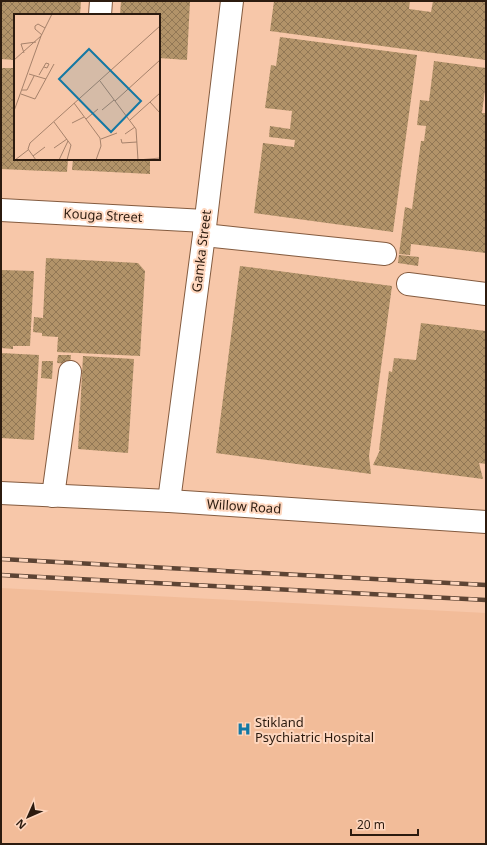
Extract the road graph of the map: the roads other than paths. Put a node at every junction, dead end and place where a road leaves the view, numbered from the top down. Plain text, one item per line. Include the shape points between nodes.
1 (101, 1) edge
2 (232, 1) edge
3 (100, 14) edge
4 (1, 210) edge
5 (205, 228) junction
6 (385, 254) dead end
7 (408, 284) dead end
8 (486, 294) edge
9 (70, 372) dead end
10 (1, 493) edge
11 (53, 496) junction
12 (169, 501) junction
13 (486, 522) edge

1 - 3 street
2 - 5 street, Gamka Street
4 - 5 street, Kouga Street
5 - 6 street, Kouga Street
5 - 12 street, Gamka Street
7 - 8 street
9 - 11 street
10 - 11 street, Willow Road
11 - 12 street, Willow Road
12 - 13 street, Willow Road

